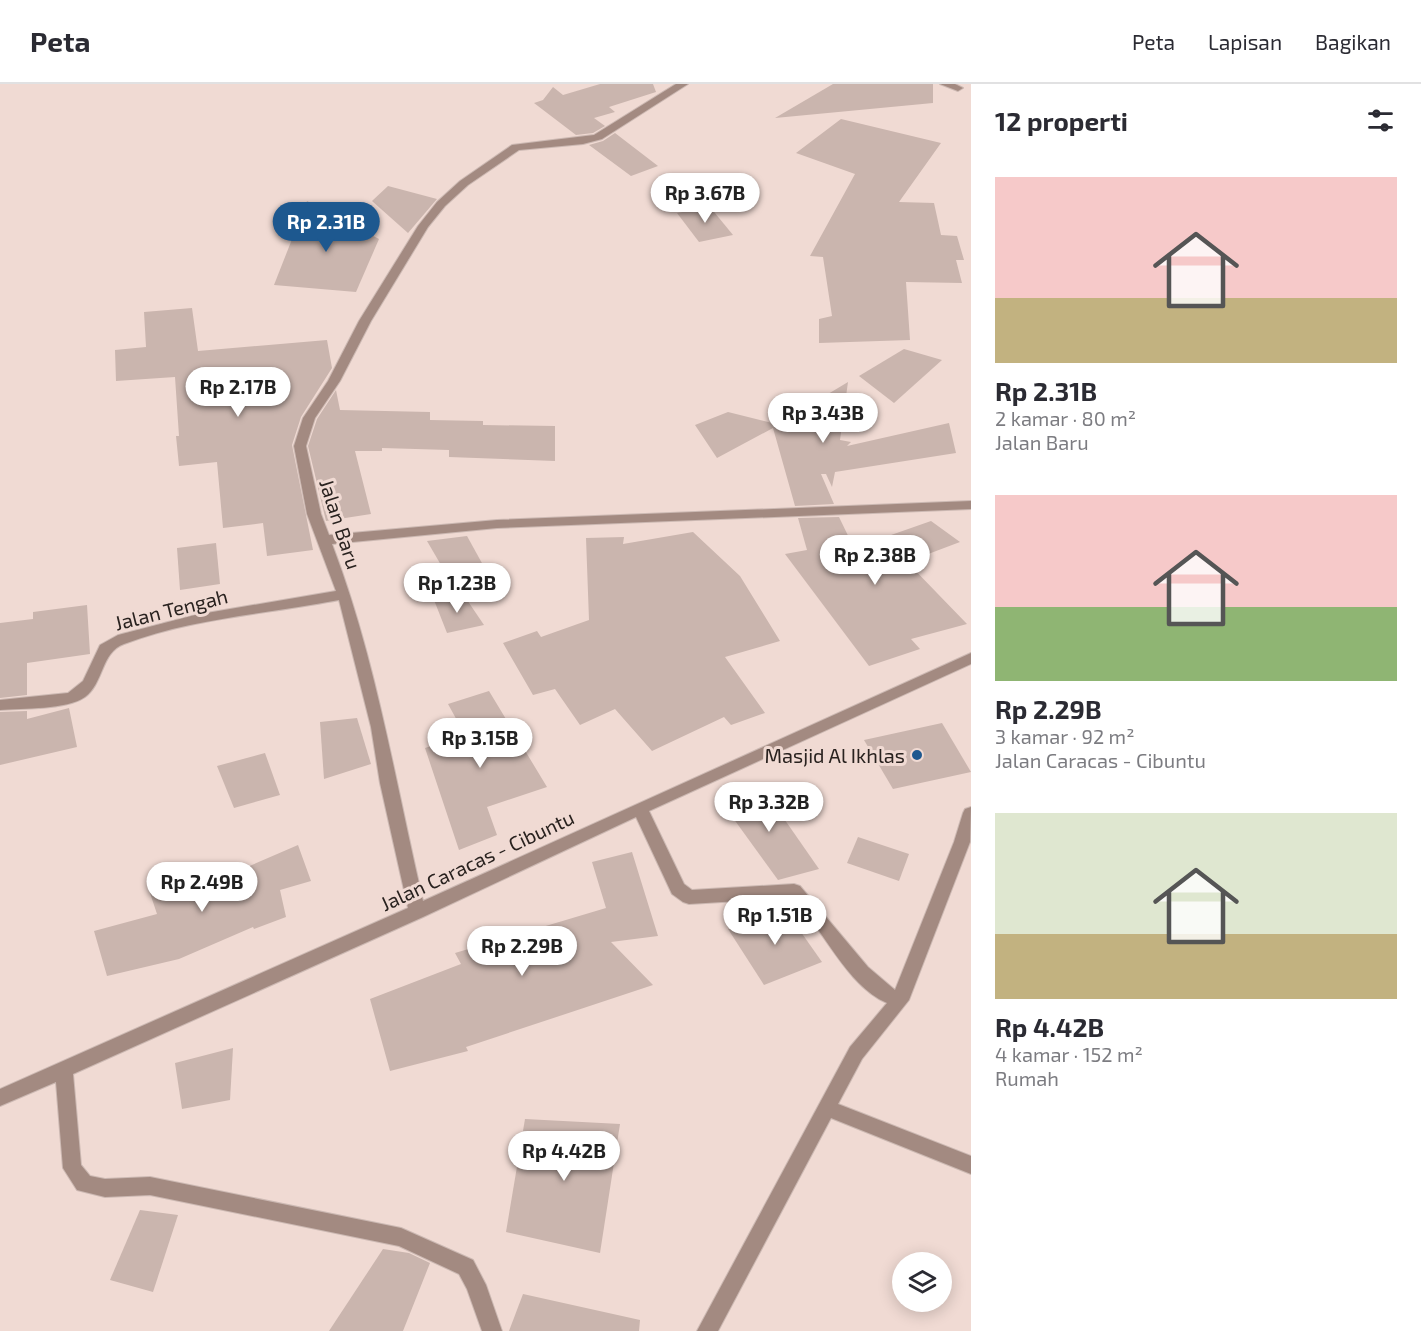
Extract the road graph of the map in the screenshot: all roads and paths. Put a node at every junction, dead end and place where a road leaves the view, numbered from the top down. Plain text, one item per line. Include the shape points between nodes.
1 (683, 84) edge
2 (945, 84) edge
3 (958, 88) dead end
4 (971, 505) edge
5 (324, 540) junction
6 (344, 594) junction
7 (971, 658) edge
8 (0, 705) edge
9 (640, 809) junction
10 (971, 813) edge
11 (417, 912) junction
12 (895, 999) junction
13 (64, 1070) junction
14 (0, 1098) edge
15 (827, 1108) junction
16 (971, 1165) edge
17 (492, 1331) edge
18 (707, 1331) edge

1 - 5 street, Jalan Baru via 591,139 516,147 464,183 423,226 309,418 300,446 314,514
2 - 3 street
4 - 5 street via 497,524
5 - 6 street, Jalan Baru
6 - 8 street, Jalan Tengah via 162,627 106,649 89,686 72,698
6 - 11 street, Jalan Baru via 379,727
7 - 9 street, Jalan Caracas - Cibuntu
9 - 11 street, Jalan Caracas - Cibuntu
9 - 12 street via 678,889 689,897 794,891 854,964
10 - 12 street
11 - 13 street, Jalan Caracas - Cibuntu
12 - 15 street via 856,1053
13 - 14 street, Jalan Caracas - Cibuntu
13 - 17 street via 72,1168 84,1184 105,1188 150,1186 401,1237 466,1267
15 - 16 street
15 - 18 street

